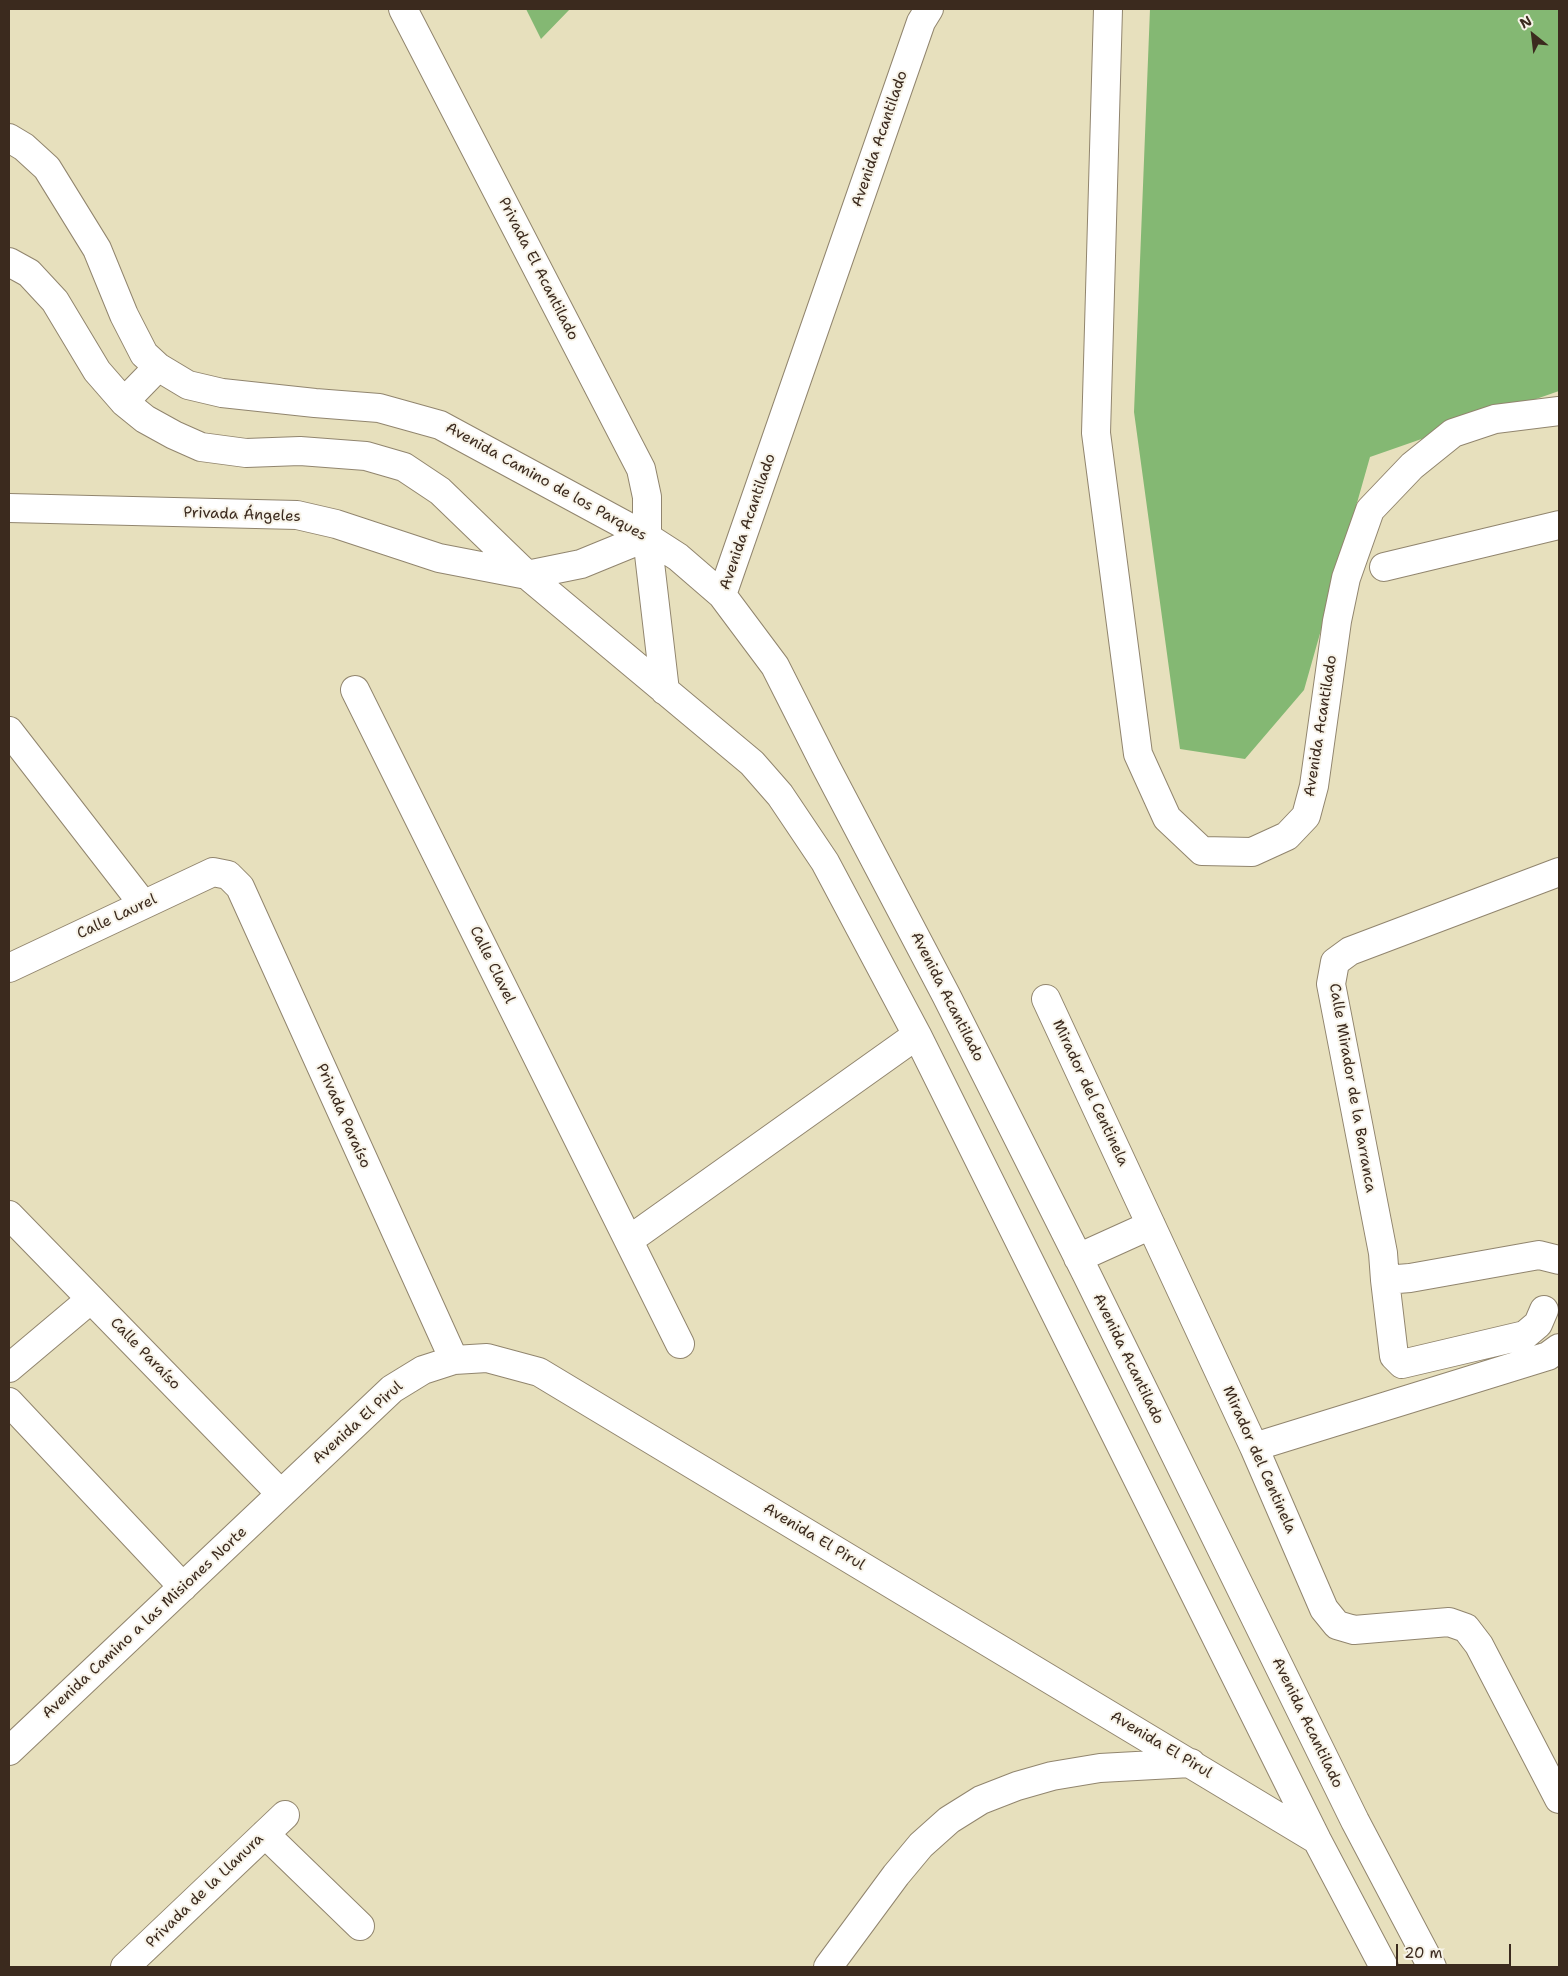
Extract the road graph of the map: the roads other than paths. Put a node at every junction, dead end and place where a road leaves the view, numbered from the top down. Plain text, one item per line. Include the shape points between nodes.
1 (403, 9) edge
2 (929, 9) edge
3 (1108, 9) edge
4 (9, 138) edge
5 (9, 262) edge
6 (158, 367) junction
7 (124, 402) junction
8 (1559, 411) edge
9 (9, 508) edge
10 (1559, 525) edge
11 (647, 537) junction
12 (1384, 567) dead end
13 (527, 575) junction
14 (722, 595) junction
15 (355, 690) dead end
16 (665, 691) junction
17 (9, 731) edge
18 (1559, 872) edge
19 (228, 875) joint
20 (144, 904) junction
21 (9, 968) edge
22 (1046, 999) dead end
23 (918, 1034) junction
24 (9, 1215) edge
25 (1152, 1227) junction
26 (629, 1240) junction
27 (1079, 1259) junction
28 (1559, 1260) edge
29 (1385, 1280) junction
30 (91, 1299) junction
31 (1544, 1310) dead end
32 (680, 1344) dead end
33 (1559, 1348) edge
34 (454, 1360) junction
35 (9, 1368) edge
36 (9, 1402) edge
37 (1254, 1447) junction
38 (281, 1494) junction
39 (183, 1587) junction
40 (9, 1752) edge
41 (1191, 1763) junction
42 (1559, 1799) edge
43 (285, 1815) dead end
44 (1355, 1821) junction
45 (265, 1834) junction
46 (1317, 1840) junction
47 (360, 1926) dead end
48 (125, 1967) edge
49 (828, 1967) edge
50 (1384, 1967) edge
51 (1432, 1967) edge

1 - 11 street, Privada El Acantilado via 641,468 647,497
2 - 14 street, Avenida Acantilado via 918,31
3 - 8 street, Avenida Acantilado via 1096,433 1138,754 1167,818 1202,851 1252,852 1286,836 1306,816 1314,786 1337,621 1346,578 1370,510 1412,466 1453,433 1495,420
4 - 6 street, Avenida Camino de los Parques via 46,168 96,248 144,354
5 - 7 street via 30,273 55,301 97,371
6 - 7 street
6 - 11 street, Avenida Camino de los Parques via 188,385 222,393 379,408 440,425
7 - 13 street via 146,419 201,447 246,452 300,451 366,456 404,467 440,491
9 - 13 street, Privada Ángeles via 297,515 336,524 439,558
10 - 12 street
11 - 13 street via 581,564
11 - 14 street, Avenida Camino de los Parques via 678,557
11 - 16 street, Privada El Acantilado
13 - 16 street
14 - 27 street, Avenida Acantilado via 775,666
15 - 26 street, Calle Clavel
16 - 23 street via 752,763 780,795 824,862
17 - 20 street
18 - 29 street, Calle Mirador de la Barranca via 1350,950 1335,962 1331,984 1383,1254
19 - 20 street, Calle Laurel via 213,872
19 - 34 street, Privada Paraíso via 240,887
20 - 21 street, Calle Laurel
22 - 25 street, Mirador del Centinela
23 - 26 street
23 - 46 street
24 - 30 street, Calle Paraíso
25 - 27 street
25 - 37 street, Mirador del Centinela
26 - 32 street, Calle Clavel
27 - 44 street, Avenida Acantilado
28 - 29 street via 1539,1255
29 - 31 street, Calle Mirador de la Barranca via 1394,1356 1402,1364 1525,1335 1538,1324
30 - 35 street
30 - 38 street, Calle Paraíso
33 - 37 street via 1548,1356
34 - 38 street, Avenida El Pirul via 423,1370 392,1389
34 - 41 street, Avenida El Pirul via 487,1358 540,1372
36 - 39 street
37 - 42 street, Mirador del Centinela via 1324,1609 1337,1625 1354,1630 1448,1622 1466,1628 1479,1645
38 - 39 street, Avenida Camino a las Misiones Norte
39 - 40 street, Avenida Camino a las Misiones Norte
41 - 46 street, Avenida El Pirul
41 - 49 street via 1100,1768 1052,1776 981,1800 949,1820 922,1845 896,1874
43 - 45 street, Privada de la Llanura
44 - 46 street
44 - 51 street, Avenida Acantilado
45 - 47 street
45 - 48 street, Privada de la Llanura
46 - 50 street

